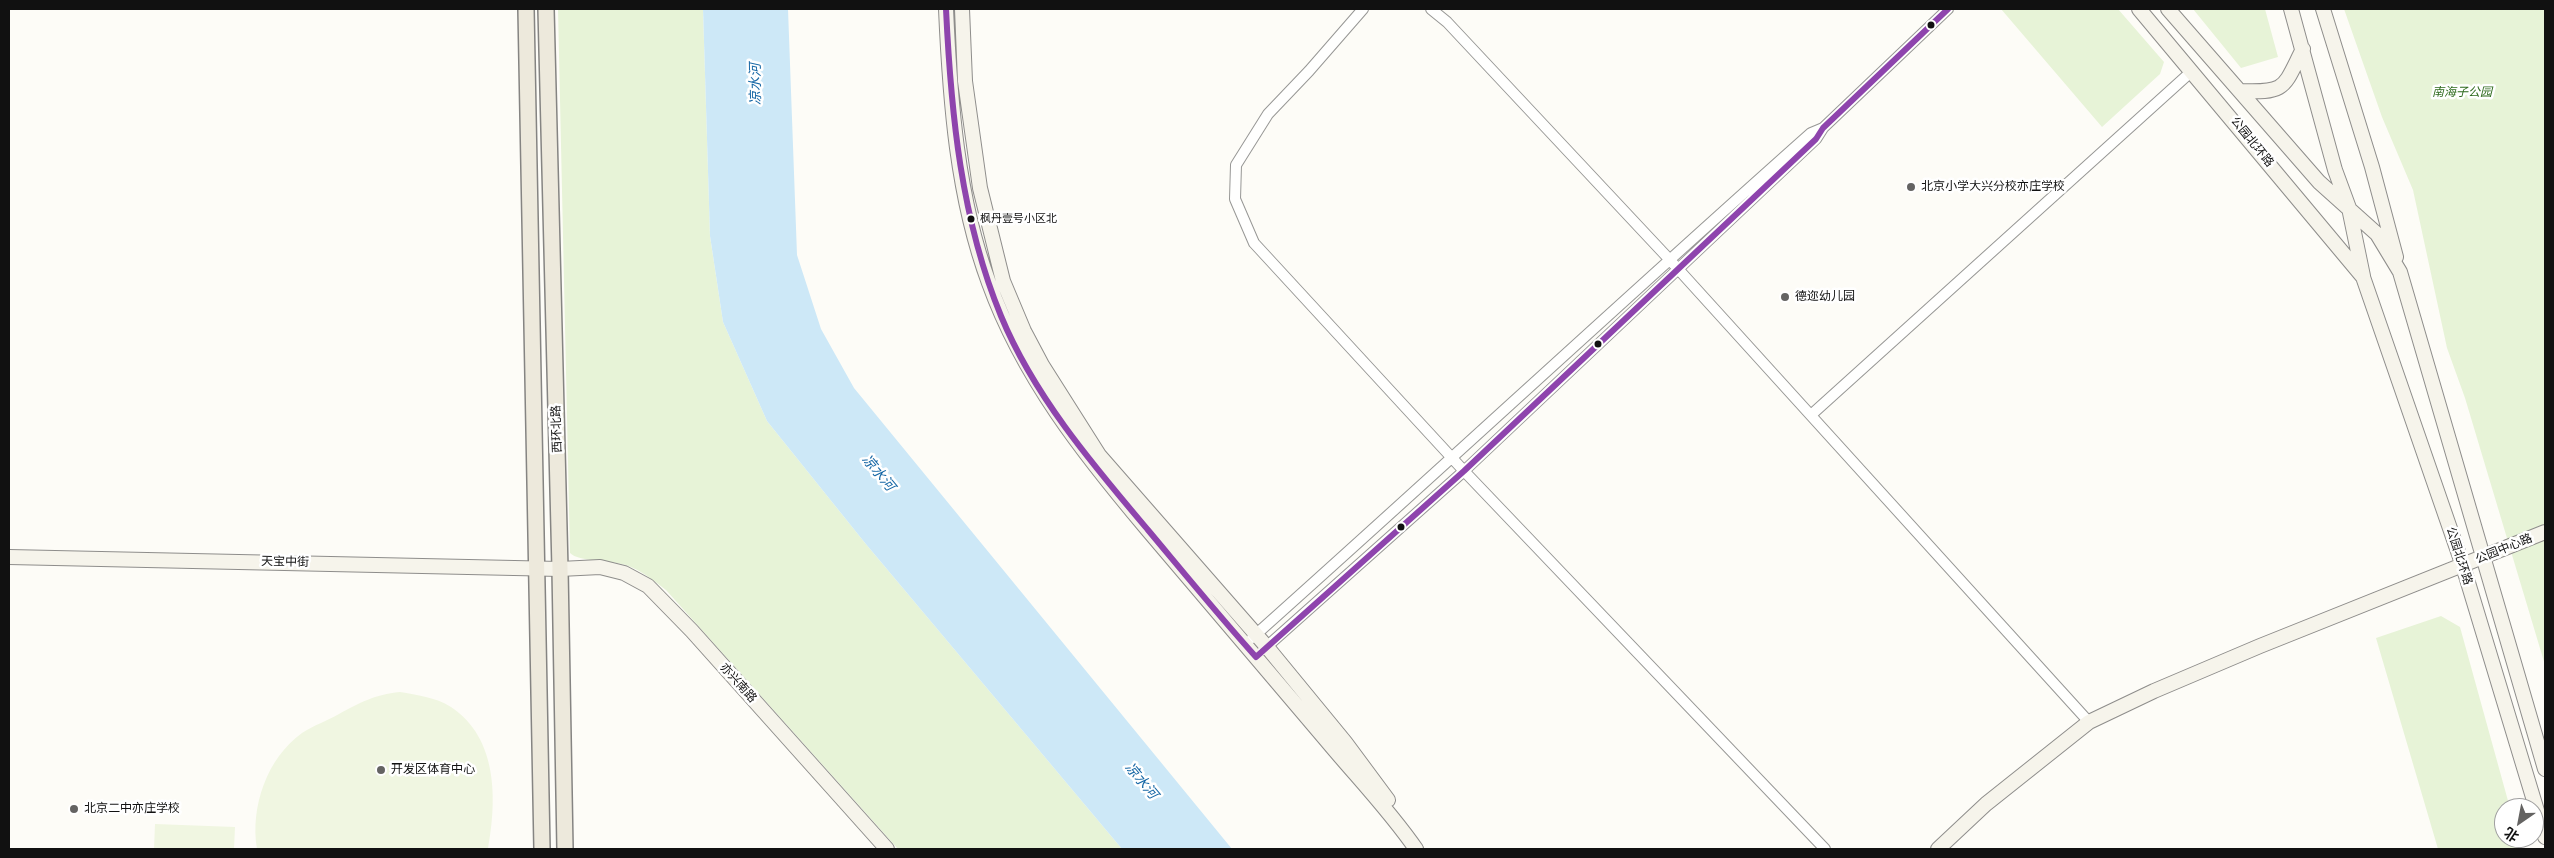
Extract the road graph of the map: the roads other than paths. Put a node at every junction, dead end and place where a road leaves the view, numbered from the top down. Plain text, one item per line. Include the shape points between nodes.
1 (526, 9) edge
2 (546, 9) edge
3 (946, 9) edge
4 (962, 9) edge
5 (1363, 9) edge
6 (1431, 9) edge
7 (1948, 9) edge
8 (2139, 9) edge
9 (2168, 9) edge
10 (2291, 9) edge
11 (2322, 9) edge
12 (2303, 49) junction
13 (2192, 71) junction
14 (2240, 91) junction
15 (1823, 128) junction
16 (2349, 208) junction
17 (1669, 259) junction
18 (1678, 269) junction
19 (2400, 272) junction
20 (2363, 277) junction
21 (1811, 415) junction
22 (1454, 457) junction
23 (1464, 471) junction
24 (2545, 532) edge
25 (9, 556) edge
26 (2482, 556) junction
27 (2463, 566) junction
28 (535, 568) junction
29 (560, 569) junction
30 (1255, 635) junction
31 (1245, 644) junction
32 (1267, 647) junction
33 (1256, 657) junction
34 (2089, 722) junction
35 (2545, 769) edge
36 (2545, 837) edge
37 (542, 849) edge
38 (565, 849) edge
39 (887, 849) edge
40 (1416, 849) edge
41 (1424, 849) edge
42 (1825, 849) edge
43 (1938, 849) edge

1 - 28 main road, 西环北路
2 - 29 main road, 西环北路
3 - 31 street via 958,155 976,242 1004,322 1030,372 1089,460
4 - 30 street via 965,81 980,188 1003,281 1024,331 1042,366 1099,455
5 - 22 street via 1268,114 1236,165 1235,199 1254,243
6 - 17 street via 1447,22
7 - 15 street
8 - 13 street, 公园北环路
9 - 14 street, 公园北环路
10 - 12 street, 公园北环路
11 - 19 street, 公园北环路 via 2372,167
12 - 14 street via 2281,87 2269,92
12 - 16 street, 公园北环路 via 2335,170
13 - 20 street, 公园北环路
13 - 21 street
14 - 16 street, 公园北环路 via 2319,182
15 - 17 street via 1810,133
15 - 18 street via 1816,139
16 - 19 street, 公园北环路 via 2377,234
16 - 20 street, 公园北环路
17 - 18 street
17 - 22 street
18 - 21 street
18 - 23 street
19 - 26 street, 公园北环路
20 - 27 street, 公园北环路
21 - 34 street
22 - 23 street
22 - 30 street
23 - 32 street
23 - 42 street
24 - 26 street, 公园中心路
25 - 28 street, 天宝中街
26 - 27 street, 公园中心路
26 - 35 street, 公园北环路
27 - 34 street, 公园中心路 via 2162,687
27 - 36 street, 公园北环路
28 - 29 street, 天宝中街
28 - 37 main road, 西环北路
29 - 38 main road, 西环北路
29 - 39 street, 亦兴南路 via 600,567 624,573 648,586
30 - 31 street
30 - 32 street
31 - 33 street
32 - 33 street
32 - 41 street via 1345,742
33 - 40 street
34 - 43 street, 公园中心路 via 1986,804

